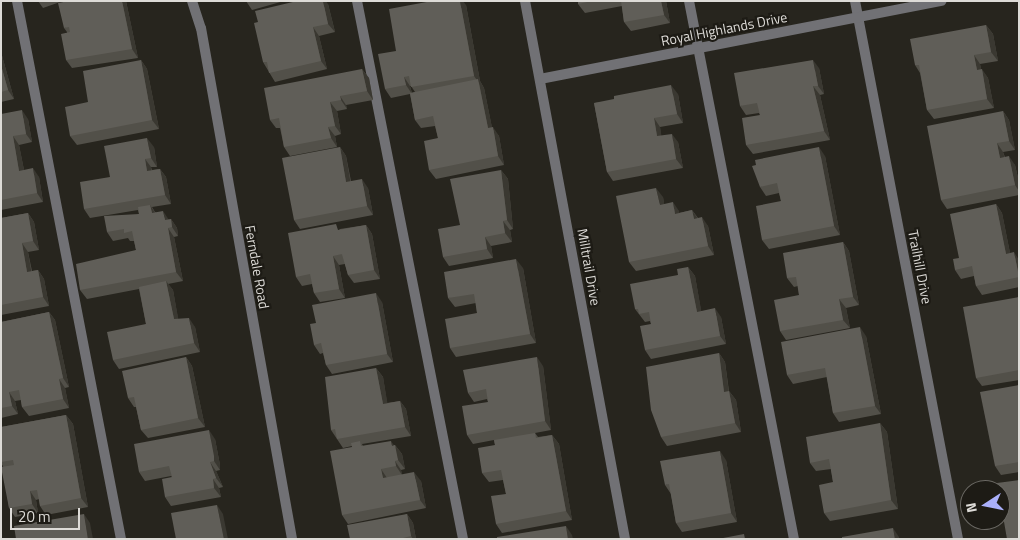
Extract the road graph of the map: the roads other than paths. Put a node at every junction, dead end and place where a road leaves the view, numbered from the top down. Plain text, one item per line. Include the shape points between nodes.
1 (17, 1) edge
2 (192, 1) edge
3 (357, 1) edge
4 (526, 1) edge
5 (688, 1) edge
6 (854, 1) edge
7 (942, 1) edge
8 (858, 17) junction
9 (697, 49) junction
10 (540, 80) junction
11 (121, 539) edge
12 (292, 539) edge
13 (463, 539) edge
14 (625, 539) edge
15 (794, 539) edge
16 (958, 539) edge

1 - 11 street
2 - 12 street, Ferndale Road via 201,28
3 - 13 street
4 - 10 street, Milltrail Drive
5 - 9 street
6 - 8 street, Trailhill Drive
7 - 8 street, Royal Highlands Drive
8 - 9 street, Royal Highlands Drive
8 - 16 street, Trailhill Drive
9 - 10 street, Royal Highlands Drive
9 - 15 street
10 - 14 street, Milltrail Drive

